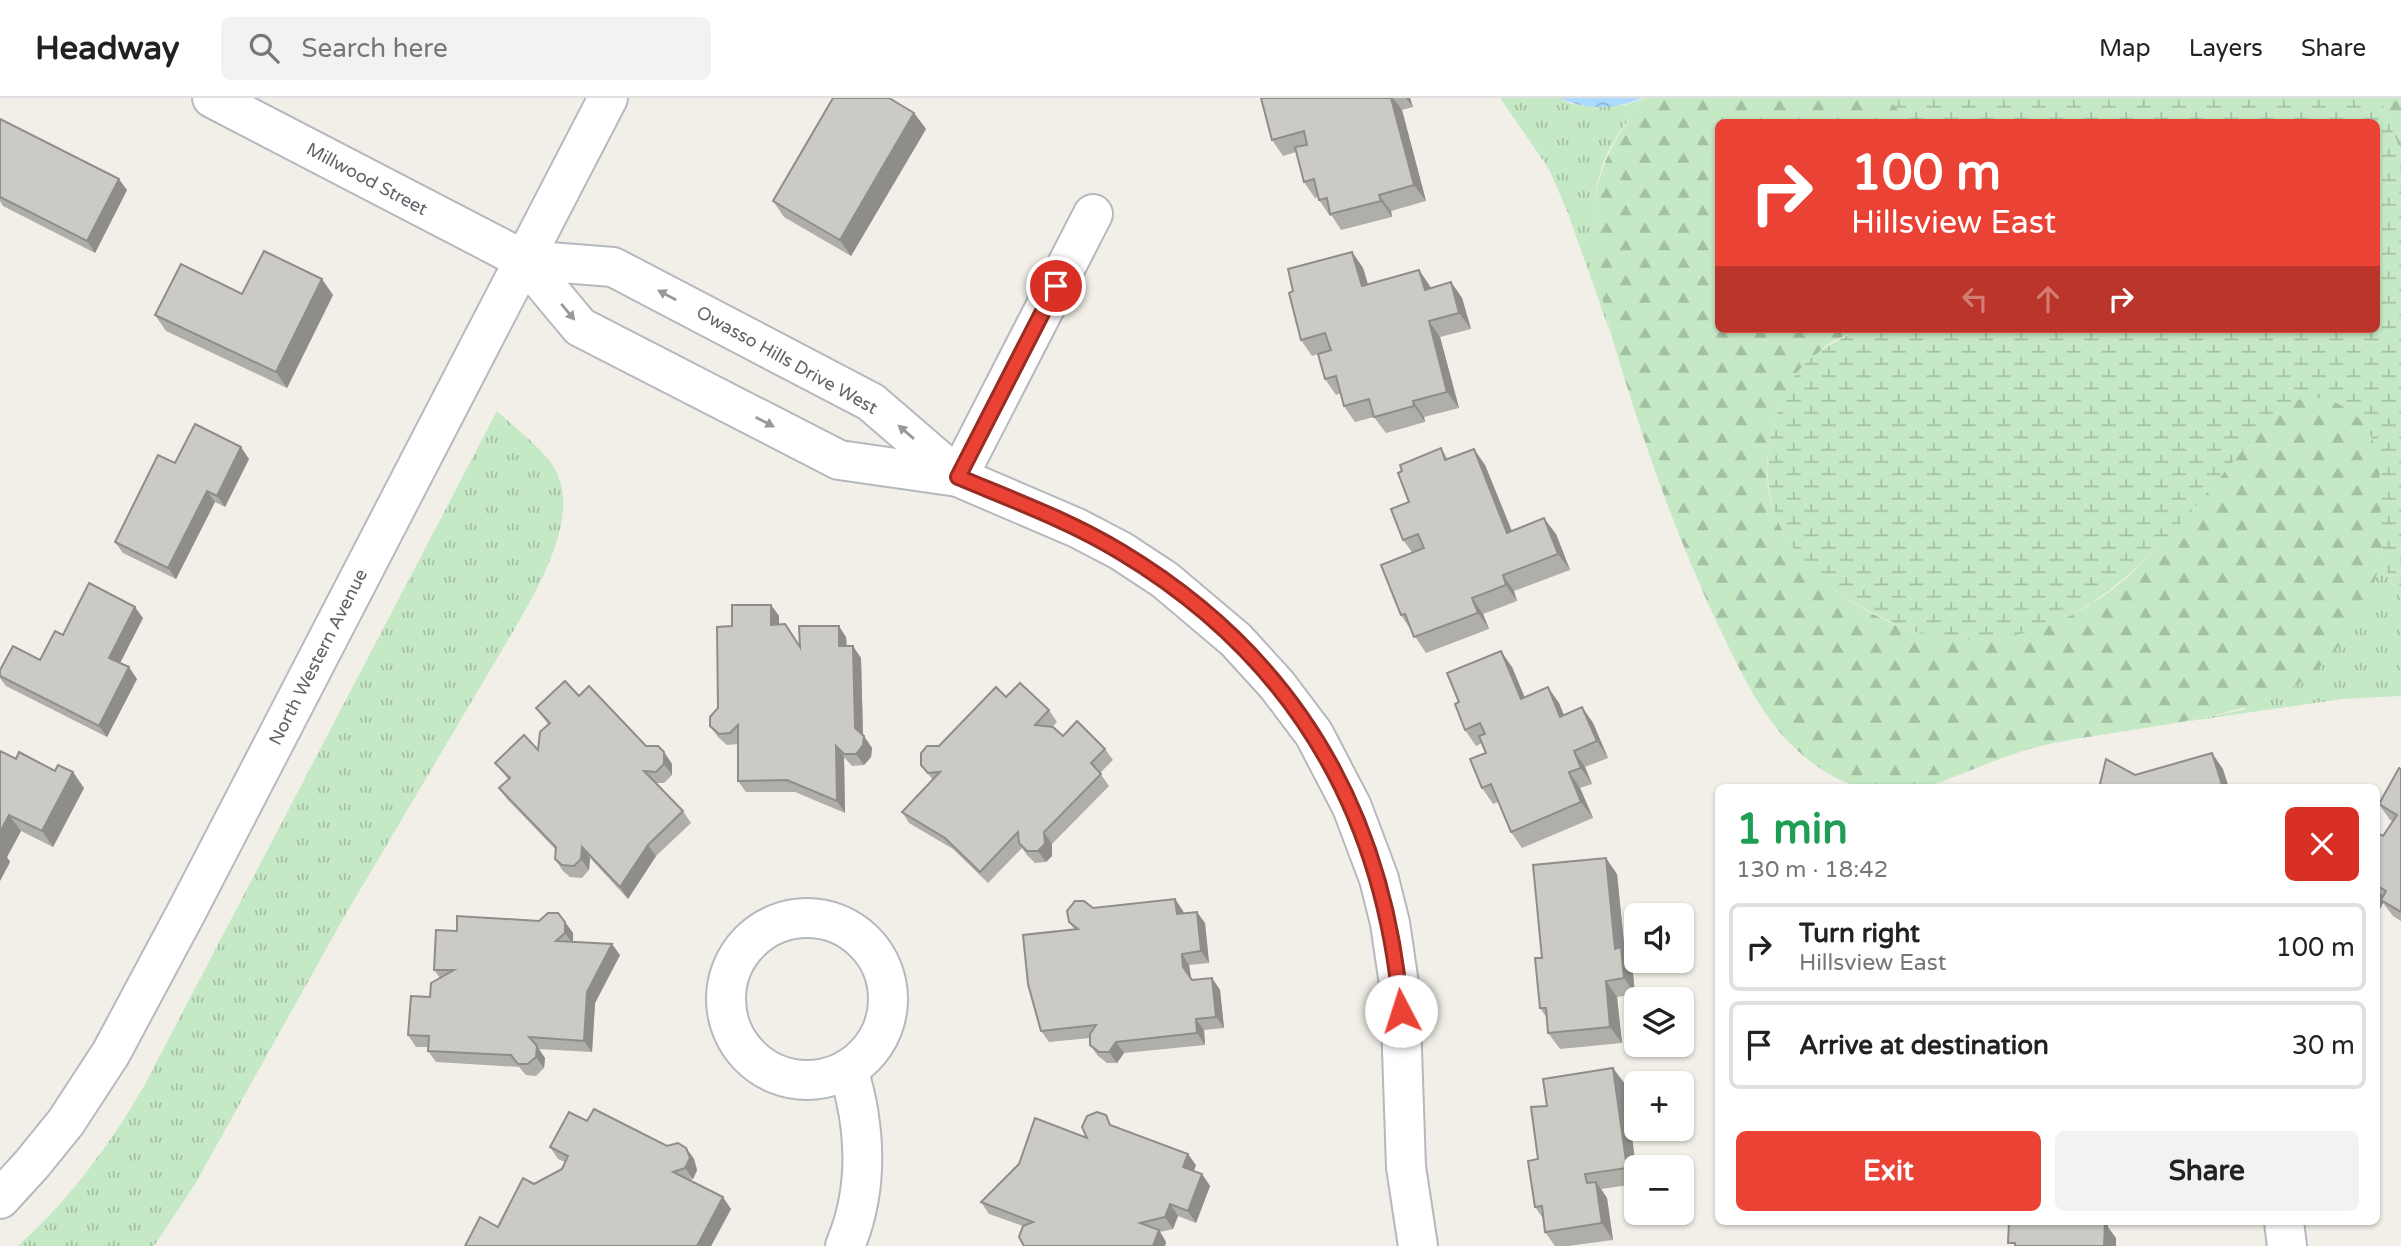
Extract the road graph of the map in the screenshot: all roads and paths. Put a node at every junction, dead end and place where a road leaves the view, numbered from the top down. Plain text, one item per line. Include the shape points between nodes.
1 (212, 98) edge
2 (608, 98) edge
3 (1093, 214) dead end
4 (524, 260) junction
5 (958, 477) junction
6 (848, 1069) junction
7 (0, 1199) edge
8 (2284, 1225) edge
9 (845, 1246) edge
10 (1418, 1246) edge
11 (2287, 1246) edge

1 - 4 street, Millwood Street
2 - 4 street, North Western Avenue
3 - 5 street
5 -> 4 street, Owasso Hills Drive West via 871,402 613,267
4 -> 5 street via 580,327 839,460
4 - 7 street, North Western Avenue via 111,1053 66,1122
5 - 10 street via 1099,539 1165,580 1243,647 1314,734 1352,807 1390,923 1403,1030 1407,1177
6 - 6 street via 863,1058 884,1027 888,990 875,954 863,940 831,921 793,919 758,933 735,960 725,993 738,1044 764,1068 797,1080 814,1081
6 - 9 street via 861,1121 862,1159 856,1209
8 - 11 street

